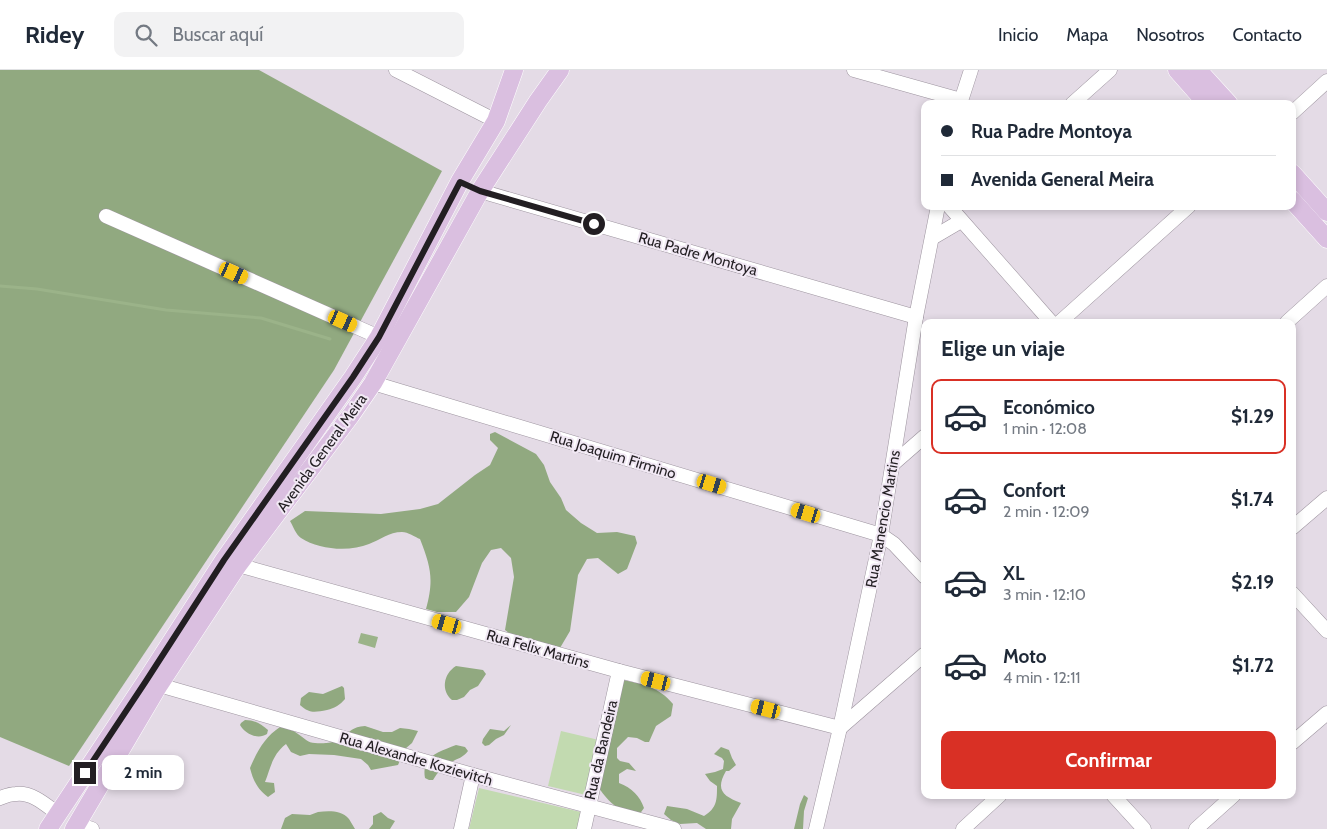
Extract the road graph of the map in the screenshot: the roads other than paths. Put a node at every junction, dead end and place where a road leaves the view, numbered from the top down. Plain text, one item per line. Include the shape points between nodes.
1 (396, 70) edge
2 (514, 70) edge
3 (560, 70) edge
4 (854, 70) edge
5 (971, 70) edge
6 (1110, 70) edge
7 (1177, 70) edge
8 (1198, 70) edge
9 (872, 72) edge
10 (1327, 81) edge
11 (954, 100) edge
12 (961, 100) edge
13 (1076, 100) edge
14 (1203, 100) edge
15 (1225, 100) edge
16 (1296, 109) edge
17 (496, 121) junction
18 (1296, 177) edge
19 (460, 182) junction
20 (480, 191) junction
21 (1296, 204) edge
22 (947, 210) edge
23 (952, 210) edge
24 (1185, 210) edge
25 (1327, 212) edge
26 (106, 216) dead end
27 (962, 221) junction
28 (932, 238) junction
29 (1327, 239) edge
30 (1327, 286) edge
31 (916, 316) junction
32 (1048, 319) edge
33 (1063, 319) edge
34 (1290, 319) edge
35 (379, 337) junction
36 (373, 383) junction
37 (921, 439) edge
38 (894, 463) junction
39 (1327, 498) edge
40 (1296, 525) edge
41 (882, 535) junction
42 (238, 565) junction
43 (921, 573) edge
44 (1296, 596) edge
45 (1327, 631) edge
46 (921, 657) edge
47 (619, 671) junction
48 (159, 686) junction
49 (1327, 712) edge
50 (840, 728) junction
51 (1296, 739) edge
52 (473, 775) junction
53 (0, 798) edge
54 (996, 799) edge
55 (1117, 799) edge
56 (1230, 799) edge
57 (589, 806) junction
58 (58, 814) junction
59 (81, 827) edge
60 (48, 829) edge
61 (461, 829) edge
62 (584, 829) edge
63 (674, 829) edge
64 (816, 829) edge
65 (963, 829) edge
66 (1144, 829) edge
67 (1196, 829) edge

1 - 17 street
2 - 17 main road, Avenida General Meira
3 - 20 main road, Avenida General Meira
4 - 9 street
5 - 12 street
6 - 13 street
7 - 14 main road
8 - 15 main road
9 - 11 street
10 - 16 street
17 - 19 main road, Avenida General Meira
18 - 25 main road
19 - 20 main road
19 - 35 main road, Avenida General Meira
20 - 31 street, Rua Padre Montoya
20 - 36 main road, Avenida General Meira
21 - 29 main road
22 - 28 street, Rua Manencio Martins
23 - 27 street
24 - 33 street
26 - 35 street
27 - 28 street
27 - 32 street
28 - 31 street, Rua Manencio Martins
30 - 34 street
31 - 38 street, Rua Manencio Martins
35 - 58 main road, Avenida General Meira via 224,560
36 - 41 street, Rua Joaquim Firmino
36 - 42 main road, Avenida General Meira
37 - 38 street
38 - 41 street, Rua Manencio Martins
39 - 40 street
41 - 43 street
41 - 50 street, Rua Manencio Martins
42 - 47 street, Rua Felix Martins
42 - 48 main road, Avenida General Meira
44 - 45 street
46 - 50 street
47 - 50 street, Rua Felix Martins
47 - 57 street, Rua da Bandeira
48 - 52 street, Rua Alexandre Kozievitch
48 - 59 main road, Avenida General Meira
49 - 51 street
50 - 64 street, Rua Manencio Martins
52 - 57 street, Rua Alexandre Kozievitch
52 - 61 street
53 - 58 street via 27,795 39,799
54 - 65 street
55 - 66 street
56 - 67 street
57 - 62 street, Rua da Bandeira
57 - 63 street, Rua Alexandre Kozievitch
58 - 59 main road
58 - 60 main road, Avenida General Meira

